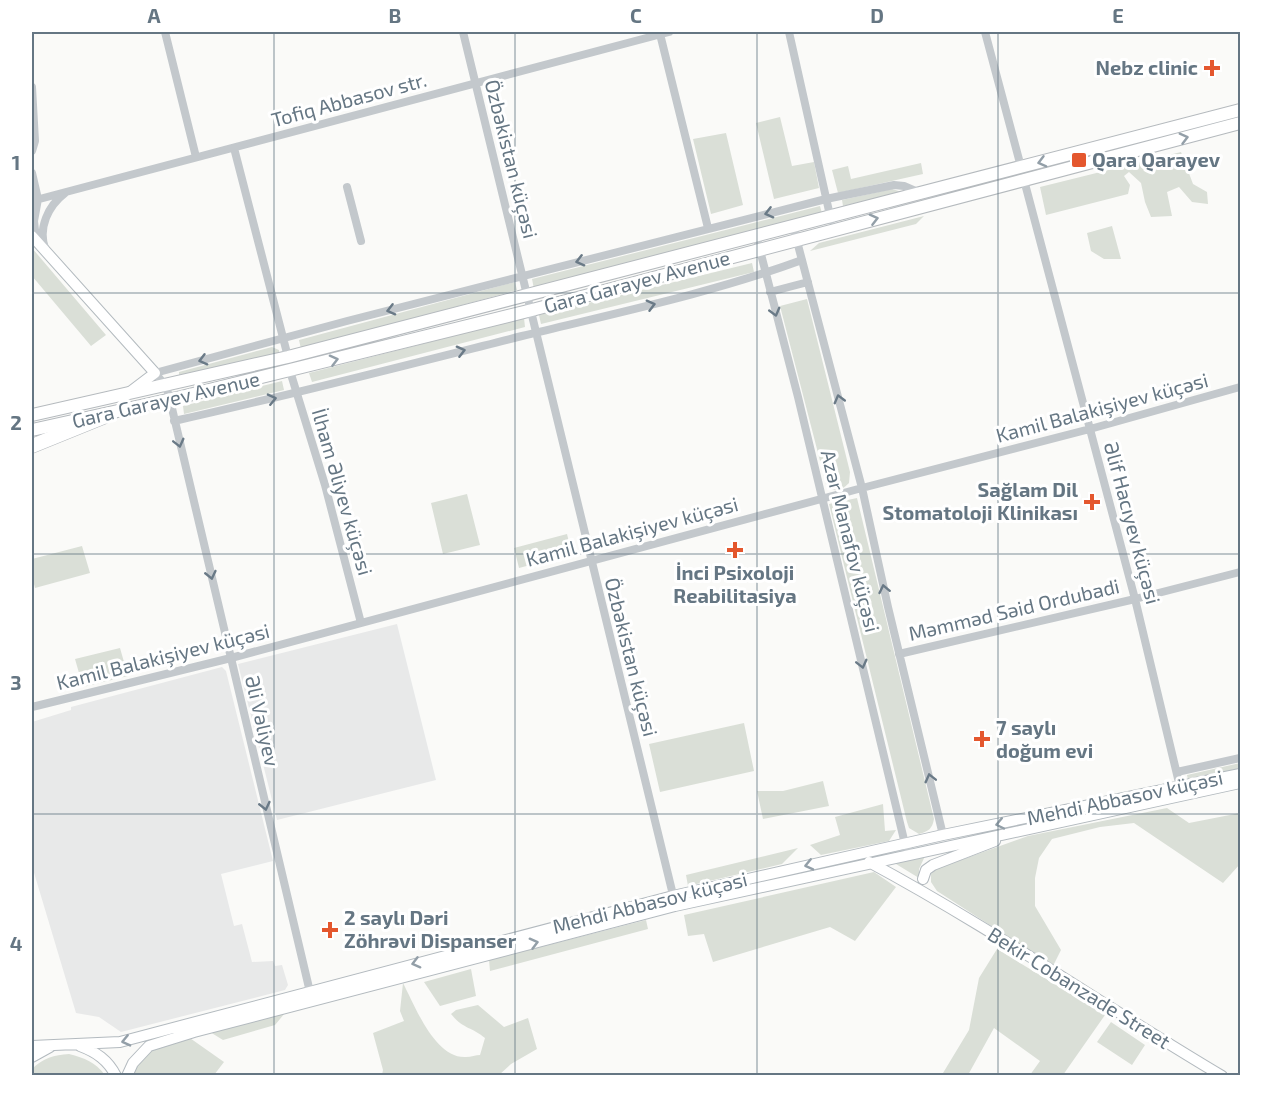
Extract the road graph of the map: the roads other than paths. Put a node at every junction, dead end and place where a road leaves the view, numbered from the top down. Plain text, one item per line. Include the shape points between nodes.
1 (165, 32) edge
2 (463, 32) edge
3 (789, 32) edge
4 (985, 32) edge
5 (665, 33) edge
6 (476, 84) junction
7 (32, 87) edge
8 (1240, 110) edge
9 (1240, 123) edge
10 (234, 148) junction
11 (32, 151) edge
12 (196, 157) junction
13 (1021, 167) junction
14 (32, 173) edge
15 (1024, 180) junction
16 (347, 187) dead end
17 (66, 192) junction
18 (921, 194) junction
19 (826, 199) junction
20 (34, 200) edge
21 (32, 206) edge
22 (830, 217) junction
23 (793, 226) junction
24 (708, 228) junction
25 (833, 229) junction
26 (756, 235) junction
27 (34, 239) edge
28 (797, 240) junction
29 (361, 241) dead end
30 (759, 249) junction
31 (48, 255) junction
32 (802, 260) junction
33 (764, 274) junction
34 (523, 276) junction
35 (808, 282) junction
36 (770, 292) junction
37 (528, 294) junction
38 (532, 310) junction
39 (537, 333) junction
40 (283, 339) junction
41 (288, 357) junction
42 (290, 371) junction
43 (155, 373) junction
44 (166, 386) junction
45 (1240, 387) edge
46 (296, 393) junction
47 (128, 394) junction
48 (170, 400) junction
49 (111, 414) junction
50 (32, 415) edge
51 (174, 421) junction
52 (1090, 429) junction
53 (32, 430) edge
54 (32, 446) edge
55 (862, 488) junction
56 (822, 499) junction
57 (591, 560) junction
58 (1240, 572) edge
59 (1135, 599) junction
60 (361, 622) junction
61 (899, 654) junction
62 (231, 657) junction
63 (32, 706) edge
64 (1240, 758) edge
65 (1177, 772) junction
66 (1240, 774) edge
67 (1240, 783) edge
68 (1180, 786) junction
69 (1035, 827) junction
70 (943, 835) junction
71 (905, 844) junction
72 (937, 848) junction
73 (913, 853) junction
74 (869, 857) junction
75 (882, 860) junction
76 (923, 879) junction
77 (936, 899) junction
78 (674, 901) junction
79 (310, 992) junction
80 (64, 1044) junction
81 (32, 1046) edge
82 (32, 1057) edge
83 (116, 1076) edge
84 (127, 1076) edge
85 (1222, 1076) edge

1 - 12 street
2 - 6 street, Özbəkistan küçəsi
3 - 19 street
4 - 13 street
5 - 6 street, Tofiq Abbasov str.
5 - 24 street
6 - 10 street, Tofiq Abbasov str.
6 - 34 street, Özbəkistan küçəsi
7 - 11 street
8 -> 13 main road, Gara Garayev Avenue
15 -> 9 main road, Gara Garayev Avenue
10 - 12 street, Tofiq Abbasov str.
10 - 40 street
12 - 17 street, Tofiq Abbasov str.
13 - 18 main road, Gara Garayev Avenue
14 - 20 street
25 -> 15 main road, Gara Garayev Avenue
15 - 52 street, Əlif Hacıyev küçəsi
16 - 29 street
17 - 20 street, Tofiq Abbasov str.
17 - 31 street via 44,222 42,240
18 - 19 street via 894,185
18 - 22 main road, Gara Garayev Avenue
19 - 22 street
19 -> 24 street
20 - 21 street
20 - 27 street
22 - 23 main road, Gara Garayev Avenue
22 - 25 street
23 - 26 main road, Gara Garayev Avenue
23 - 28 street, Azər Manafov küçəsi
24 -> 34 street
25 - 28 main road, Gara Garayev Avenue
26 - 30 street, Azər Manafov küçəsi
26 - 37 main road, Gara Garayev Avenue
27 - 31 street
28 - 30 main road, Gara Garayev Avenue
28 - 32 street, Azər Manafov küçəsi
30 - 33 street, Azər Manafov küçəsi
30 - 38 main road, Gara Garayev Avenue
31 - 43 street
32 - 33 street
32 - 35 street, Azər Manafov küçəsi
33 - 36 street, Azər Manafov küçəsi
39 -> 33 street
34 - 37 street, Özbəkistan küçəsi
34 -> 40 street
35 - 36 street
55 -> 35 street, Azər Manafov küçəsi
36 -> 56 street, Azər Manafov küçəsi
37 - 38 street, Özbəkistan küçəsi
37 - 41 main road, Gara Garayev Avenue
38 - 39 street, Özbəkistan küçəsi
42 -> 38 main road, Gara Garayev Avenue
46 -> 39 street
39 - 57 street, Özbəkistan küçəsi
40 - 41 street
40 -> 43 street
41 - 44 main road, Gara Garayev Avenue
42 - 46 street, İlham Əliyev küçəsi
42 - 48 main road, Gara Garayev Avenue
43 - 44 street
43 - 47 street
44 - 47 main road, Gara Garayev Avenue
44 - 48 street, Əli Vəliyev
45 - 52 street, Kamil Balakişiyev küçəsi
51 -> 46 street
46 - 60 street, İlham Əliyev küçəsi
47 - 50 main road, Gara Garayev Avenue
48 - 49 main road, Gara Garayev Avenue
48 - 51 street, Əli Vəliyev
49 - 53 main road, Gara Garayev Avenue
49 - 54 highway
51 -> 62 street, Əli Vəliyev
52 - 55 street, Kamil Balakişiyev küçəsi
52 - 59 street, Əlif Hacıyev küçəsi
55 - 56 street, Kamil Balakişiyev küçəsi
61 -> 55 street, Azər Manafov küçəsi
56 - 57 street, Kamil Balakişiyev küçəsi
56 -> 71 street, Azər Manafov küçəsi
57 - 60 street, Kamil Balakişiyev küçəsi
57 - 78 street, Özbəkistan küçəsi
58 - 59 street, Məmməd Səid Ordubadi
59 - 61 street, Məmməd Səid Ordubadi
59 - 65 street, Əlif Hacıyev küçəsi
60 - 62 street, Kamil Balakişiyev küçəsi
70 -> 61 street, Azər Manafov küçəsi
62 - 63 street, Kamil Balakişiyev küçəsi
62 -> 79 street, Əli Vəliyev
64 - 65 street, Mehdi Abbasov küçəsi
65 - 68 street, Əlif Hacıyev küçəsi
66 - 68 street, Mehdi Abbasov küçəsi
67 - 69 street, Mehdi Abbasov küçəsi
68 -> 70 street, Mehdi Abbasov küçəsi
69 - 72 street, Mehdi Abbasov küçəsi
69 - 76 street via 939,862 929,868
70 - 71 street, Mehdi Abbasov küçəsi
70 - 72 street
71 - 73 street, Azər Manafov küçəsi
71 - 74 street, Mehdi Abbasov küçəsi
72 - 73 street, Mehdi Abbasov küçəsi
72 - 76 street via 924,865
73 - 75 street, Mehdi Abbasov küçəsi
74 - 75 street
74 - 77 street
74 - 78 street, Mehdi Abbasov küçəsi
75 - 77 street
76 - 77 street
77 - 85 street, Bekir Cobanzade Street
78 -> 79 street, Mehdi Abbasov küçəsi
84 -> 78 street, Mehdi Abbasov küçəsi via 140,1053 160,1041
79 -> 80 street, Mehdi Abbasov küçəsi via 120,1042
80 - 81 street, Mehdi Abbasov küçəsi
80 - 82 street
80 - 83 street via 92,1050

